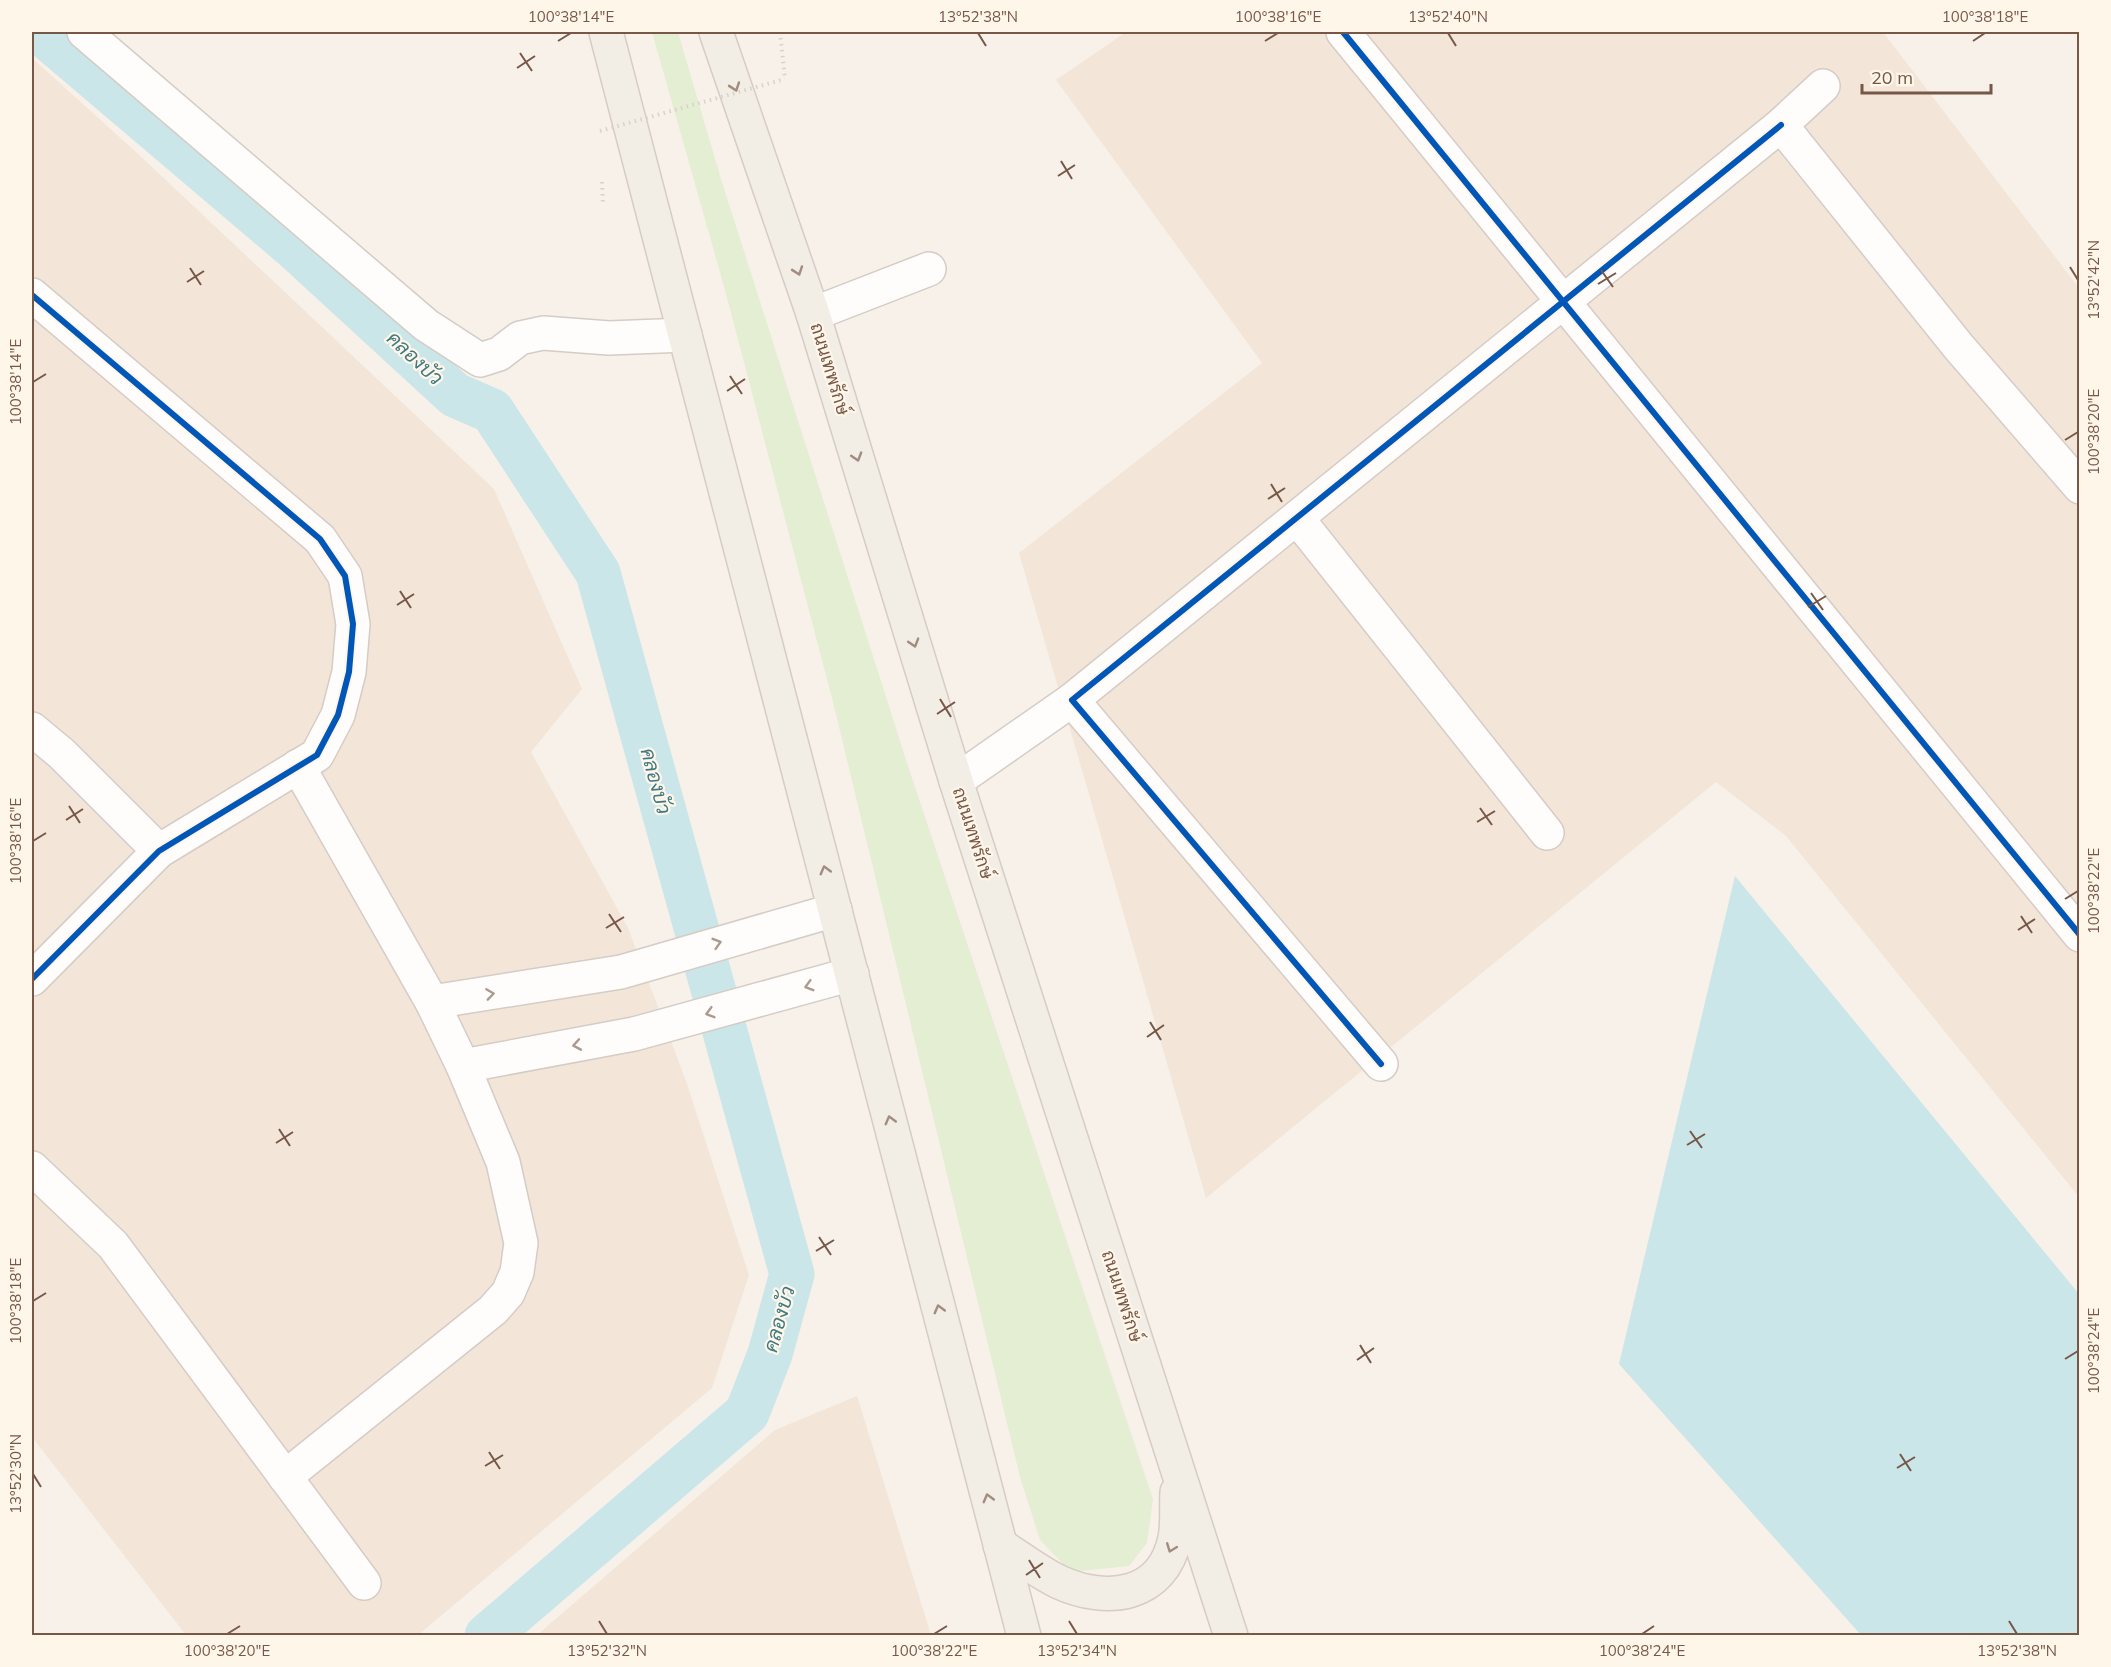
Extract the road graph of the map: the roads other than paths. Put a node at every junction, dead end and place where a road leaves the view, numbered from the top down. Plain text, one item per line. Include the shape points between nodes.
1 (84, 32) edge
2 (606, 32) edge
3 (716, 32) edge
4 (1354, 35) edge
5 (1823, 86) dead end
6 (1781, 125) junction
7 (929, 269) dead end
8 (32, 295) edge
9 (1563, 304) junction
10 (813, 314) junction
11 (685, 335) junction
12 (2079, 487) edge
13 (1298, 518) junction
14 (1072, 700) junction
15 (32, 729) edge
16 (298, 766) junction
17 (956, 781) junction
18 (1546, 833) dead end
19 (159, 851) junction
20 (835, 909) junction
21 (2079, 935) edge
22 (852, 974) junction
23 (32, 979) edge
24 (432, 1002) junction
25 (1381, 1064) dead end
26 (463, 1066) junction
27 (32, 1168) edge
28 (1178, 1469) junction
29 (285, 1477) junction
30 (1000, 1545) junction
31 (364, 1583) dead end
32 (1024, 1635) edge
33 (1231, 1635) edge

1 - 11 street via 426,325 480,360 499,354 520,338 543,333 609,338
2 - 11 main road
3 -> 10 main road, ถนนเทพรักษ์
4 - 9 street
5 - 6 street
6 - 9 street
6 - 12 street via 1958,346
7 - 10 street
8 - 16 street via 320,539 345,576 353,624 344,694 338,715 317,755
9 - 13 street
9 - 21 street
10 -> 17 main road, ถนนเทพรักษ์
20 -> 11 main road
13 - 14 street
13 - 18 street
14 - 17 street
14 - 25 street
15 - 19 street
16 - 19 street
16 - 24 street
17 - 28 main road, ถนนเทพรักษ์
19 - 23 street
20 - 22 main road
24 -> 20 street via 621,972
22 -> 26 street via 634,1034
30 -> 22 main road
24 - 26 street
26 - 29 street via 503,1162 521,1243 517,1272 508,1293 493,1310
27 - 29 street via 113,1245
28 -> 30 main road via 1175,1538 1162,1571 1137,1590 1097,1594 1059,1582
28 - 33 main road, ถนนเทพรักษ์
29 - 31 street
30 - 32 main road

